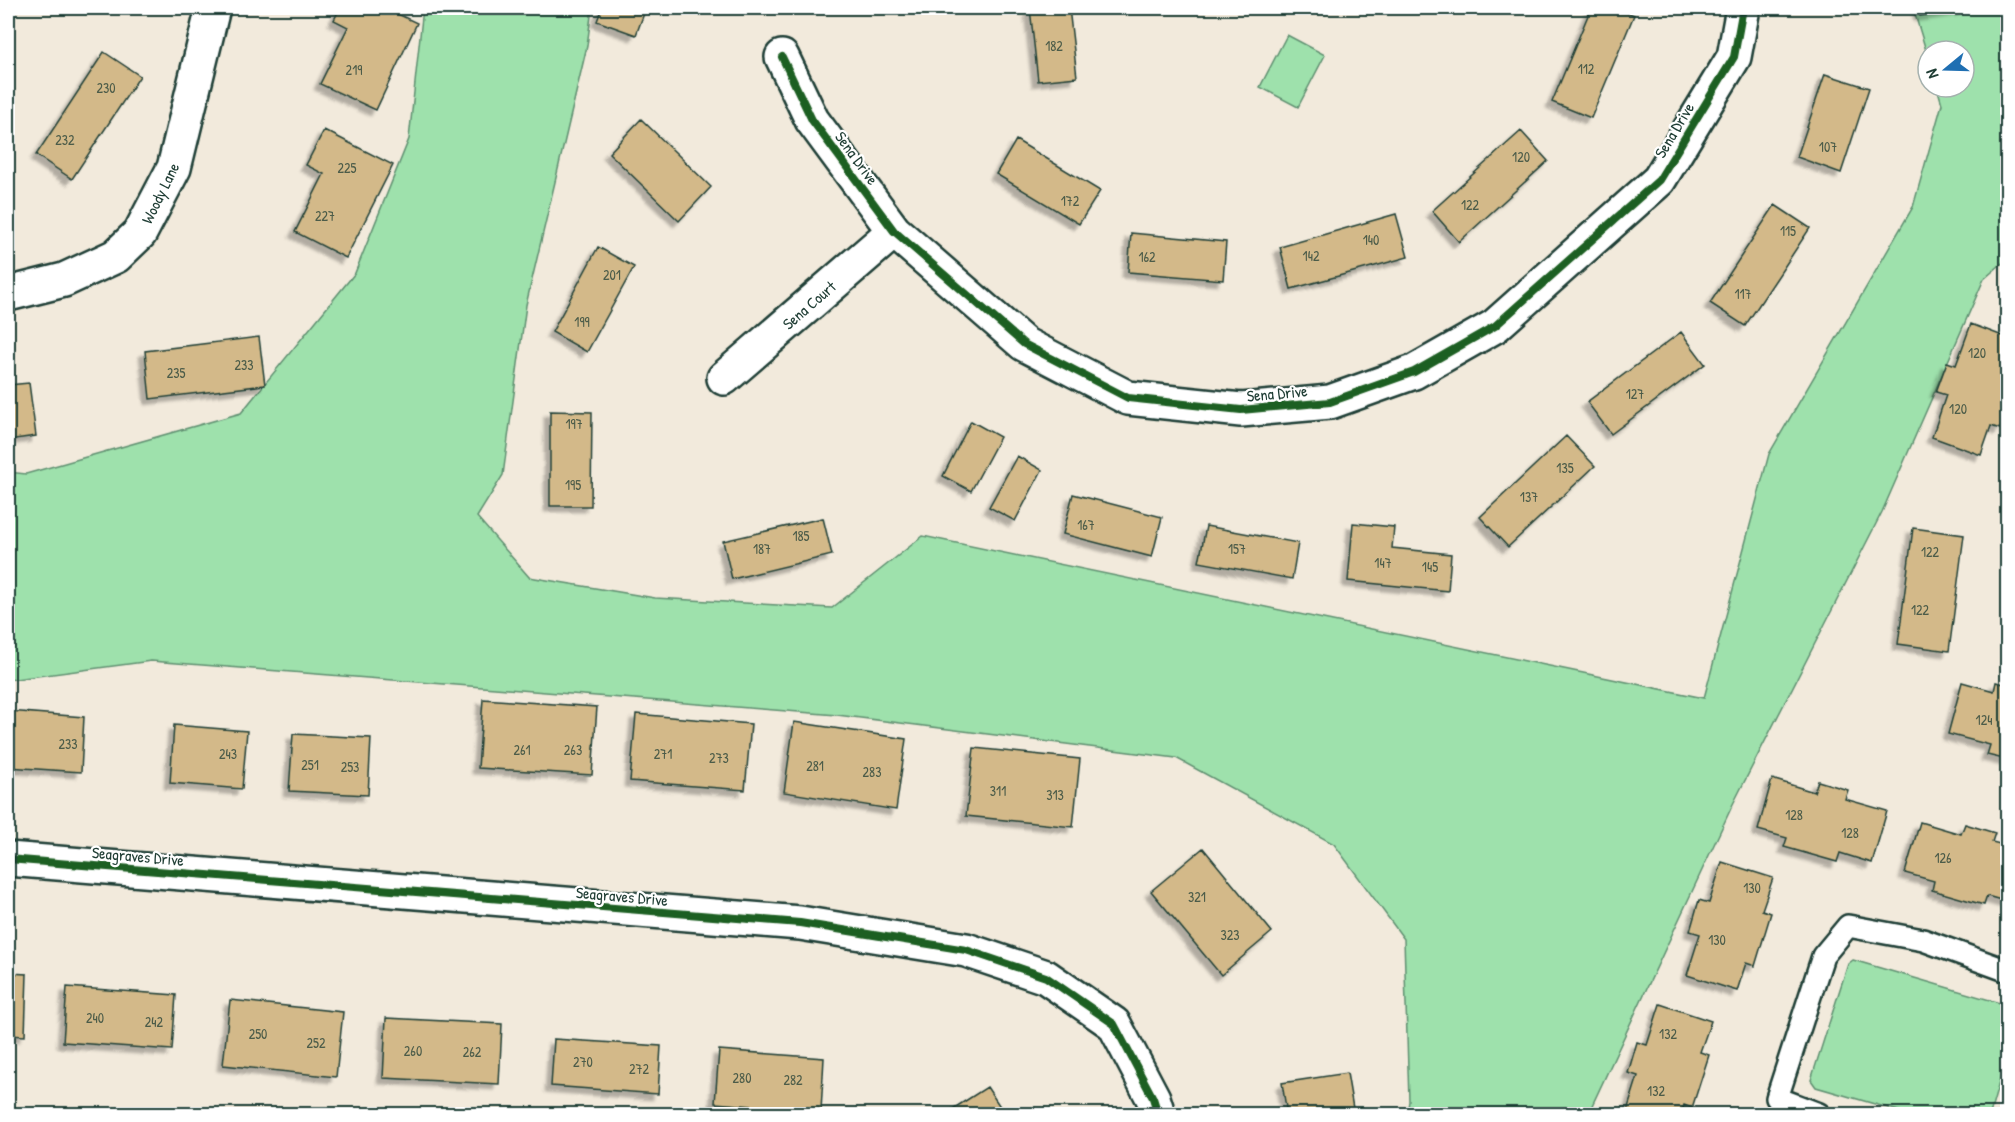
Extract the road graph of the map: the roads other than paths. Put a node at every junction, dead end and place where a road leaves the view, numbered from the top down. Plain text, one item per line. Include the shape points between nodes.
1 (213, 8) edge
2 (1743, 8) edge
3 (782, 57) dead end
4 (894, 231) junction
5 (8, 294) edge
6 (724, 378) dead end
7 (8, 860) edge
8 (2007, 971) edge
9 (1158, 1114) edge
10 (1819, 1114) edge

1 - 5 street, Woody Lane via 174,168 140,233 116,256 64,280
2 - 4 street, Sena Drive via 1734,57 1659,180 1495,326 1414,372 1330,402 1241,410 1128,398 1024,344
3 - 4 street, Sena Drive via 812,120
4 - 6 street, Sena Court
7 - 9 street, Seagraves Drive via 800,923 966,950 1046,977 1114,1024
8 - 10 lane via 1923,940 1848,926 1823,956 1777,1098

